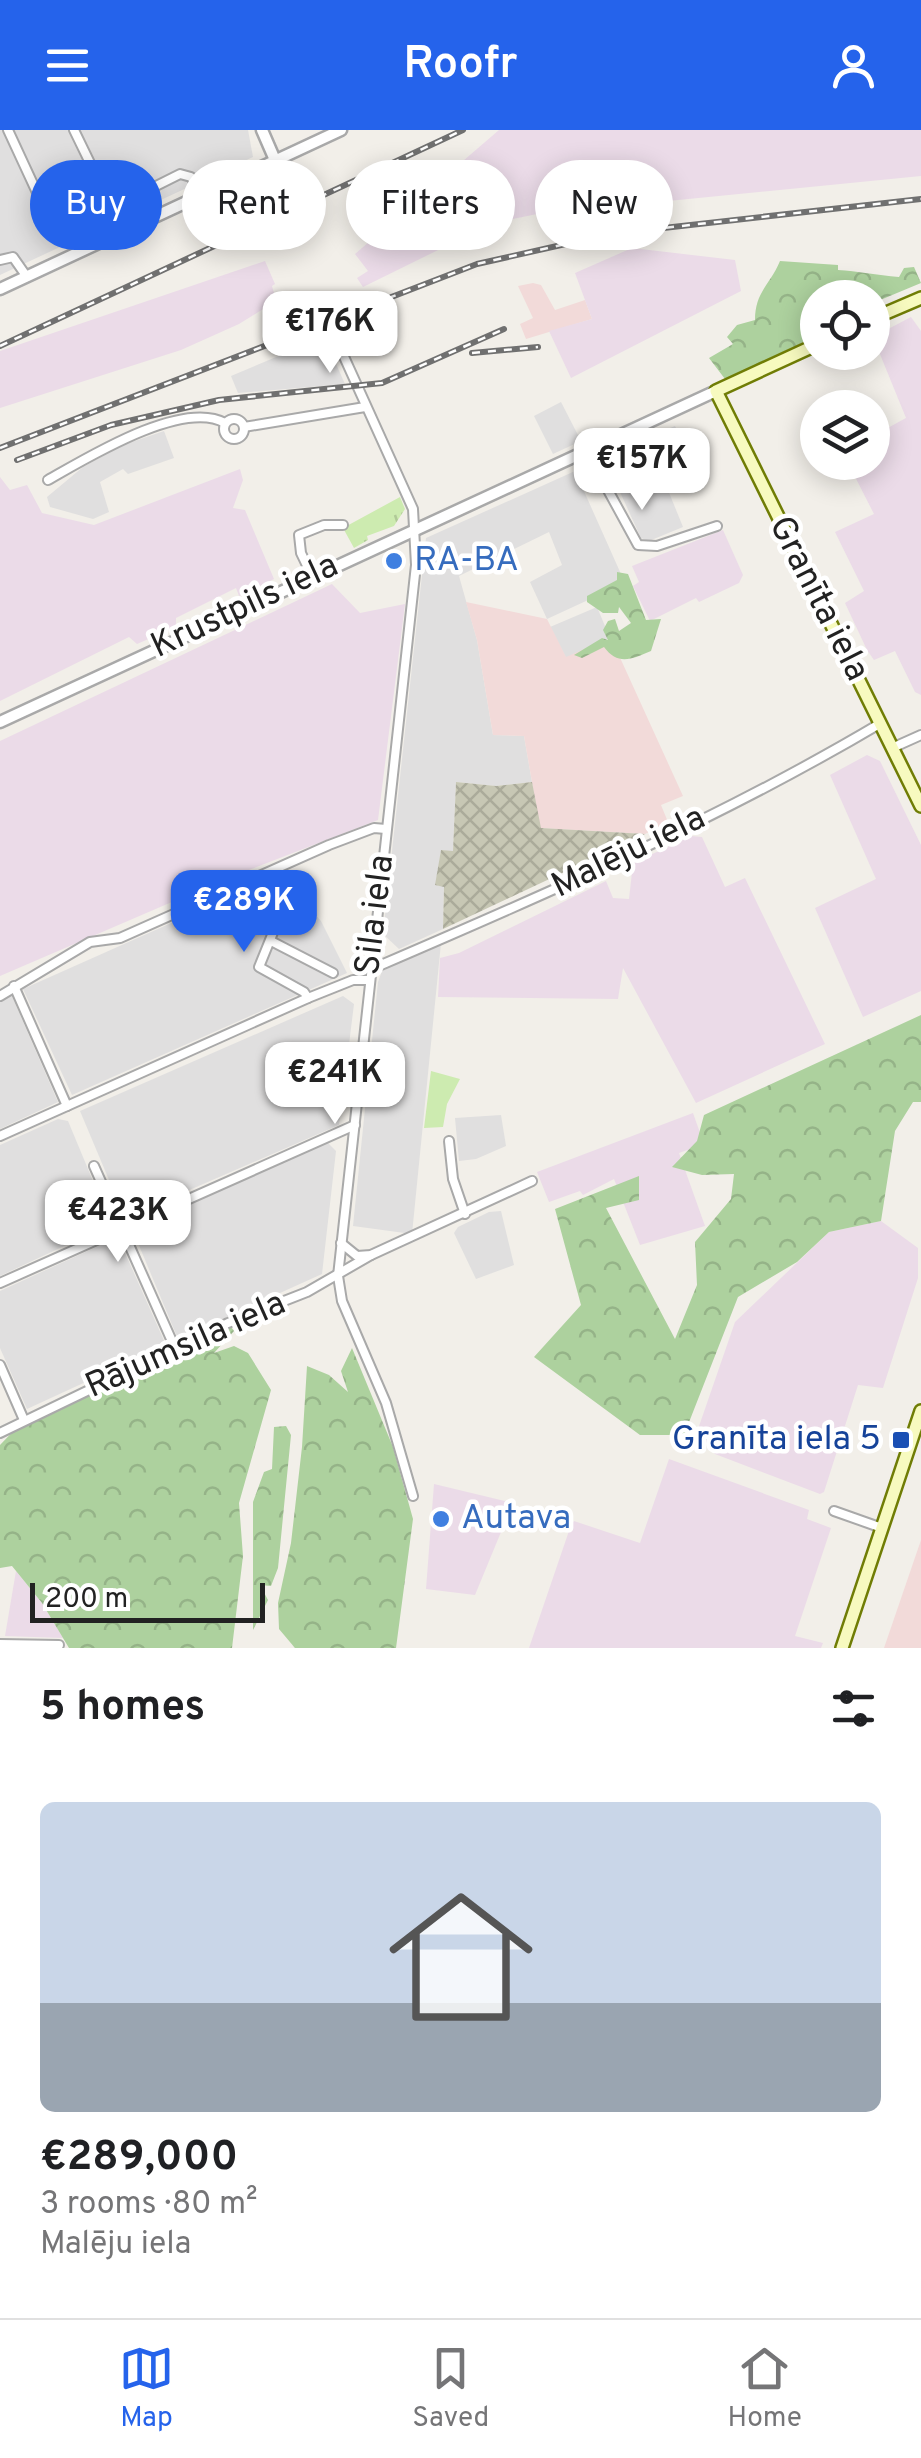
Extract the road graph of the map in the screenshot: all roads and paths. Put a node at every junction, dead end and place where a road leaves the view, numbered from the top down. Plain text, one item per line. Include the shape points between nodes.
1 (8, 130) edge
2 (74, 130) edge
3 (262, 130) edge
4 (341, 130) edge
5 (89, 160) edge
6 (275, 160) joint
7 (30, 174) edge
8 (83, 250) edge
9 (0, 260) edge
10 (27, 277) junction
11 (0, 290) edge
12 (921, 298) edge
13 (890, 311) edge
14 (336, 339) dead end
15 (800, 352) edge
16 (716, 391) junction
17 (366, 406) junction
18 (225, 423) junction
19 (244, 427) junction
20 (586, 450) junction
21 (48, 480) dead end
22 (343, 525) dead end
23 (717, 526) dead end
24 (416, 528) junction
25 (312, 576) junction
26 (0, 722) edge
27 (880, 724) junction
28 (921, 735) edge
29 (892, 748) junction
30 (921, 806) edge
31 (386, 830) junction
32 (228, 888) junction
33 (272, 941) junction
34 (370, 965) junction
35 (333, 973) dead end
36 (368, 980) junction
37 (14, 986) junction
38 (0, 996) edge
39 (308, 998) junction
40 (66, 1106) junction
41 (354, 1125) junction
42 (0, 1136) edge
43 (449, 1141) dead end
44 (94, 1166) dead end
45 (532, 1181) dead end
46 (464, 1214) junction
47 (122, 1228) junction
48 (341, 1244) junction
49 (371, 1256) junction
50 (338, 1276) junction
51 (0, 1284) edge
52 (175, 1348) junction
53 (0, 1365) edge
54 (921, 1412) edge
55 (24, 1420) junction
56 (0, 1433) edge
57 (413, 1496) dead end
58 (834, 1511) dead end
59 (882, 1528) junction
60 (0, 1644) edge
61 (59, 1646) edge
62 (842, 1648) edge

1 - 7 street
2 - 5 street
3 - 6 street
4 - 6 street
8 - 10 street
9 - 10 street via 18,260
10 - 11 street
12 - 13 main road
14 - 17 street, Sila iela
15 - 16 main road, Krustpils iela
16 - 20 street, Krustpils iela
16 - 27 main road, Granīta iela
17 - 19 street
17 - 24 street, Sila iela
18 - 19 street via 234,418
18 - 19 street via 231,439
18 - 21 street via 193,417 143,432
20 - 23 street via 638,545 657,546
20 - 24 street, Krustpils iela
22 - 25 street via 299,534
24 - 25 street, Krustpils iela
24 - 31 street, Sila iela
25 - 26 street, Krustpils iela
27 - 29 main road, Granīta iela
27 - 34 street, Malēju iela via 687,829
28 - 29 street
29 - 30 main road, Granīta iela
31 - 32 street via 372,829
31 - 34 street, Sila iela
32 - 33 street via 241,912 274,930
32 - 37 street via 144,929 90,942
33 - 35 street
33 - 39 street via 259,968
34 - 36 street, Sila iela
36 - 39 street
36 - 41 street, Sila iela
37 - 38 street
37 - 40 street
39 - 40 street
40 - 42 street
41 - 47 street
41 - 48 street, Sila iela
43 - 46 street
44 - 47 street
45 - 46 street, Rājumsila iela
46 - 49 street, Rājumsila iela
47 - 51 street
47 - 52 street
48 - 49 street via 357,1256
48 - 50 street, Sila iela
49 - 50 street, Rājumsila iela
50 - 52 street, Rājumsila iela
50 - 57 street, Sila iela
52 - 55 street, Rājumsila iela
53 - 55 street
54 - 59 main road
55 - 56 street, Rājumsila iela
58 - 59 street
59 - 62 main road
60 - 61 street

